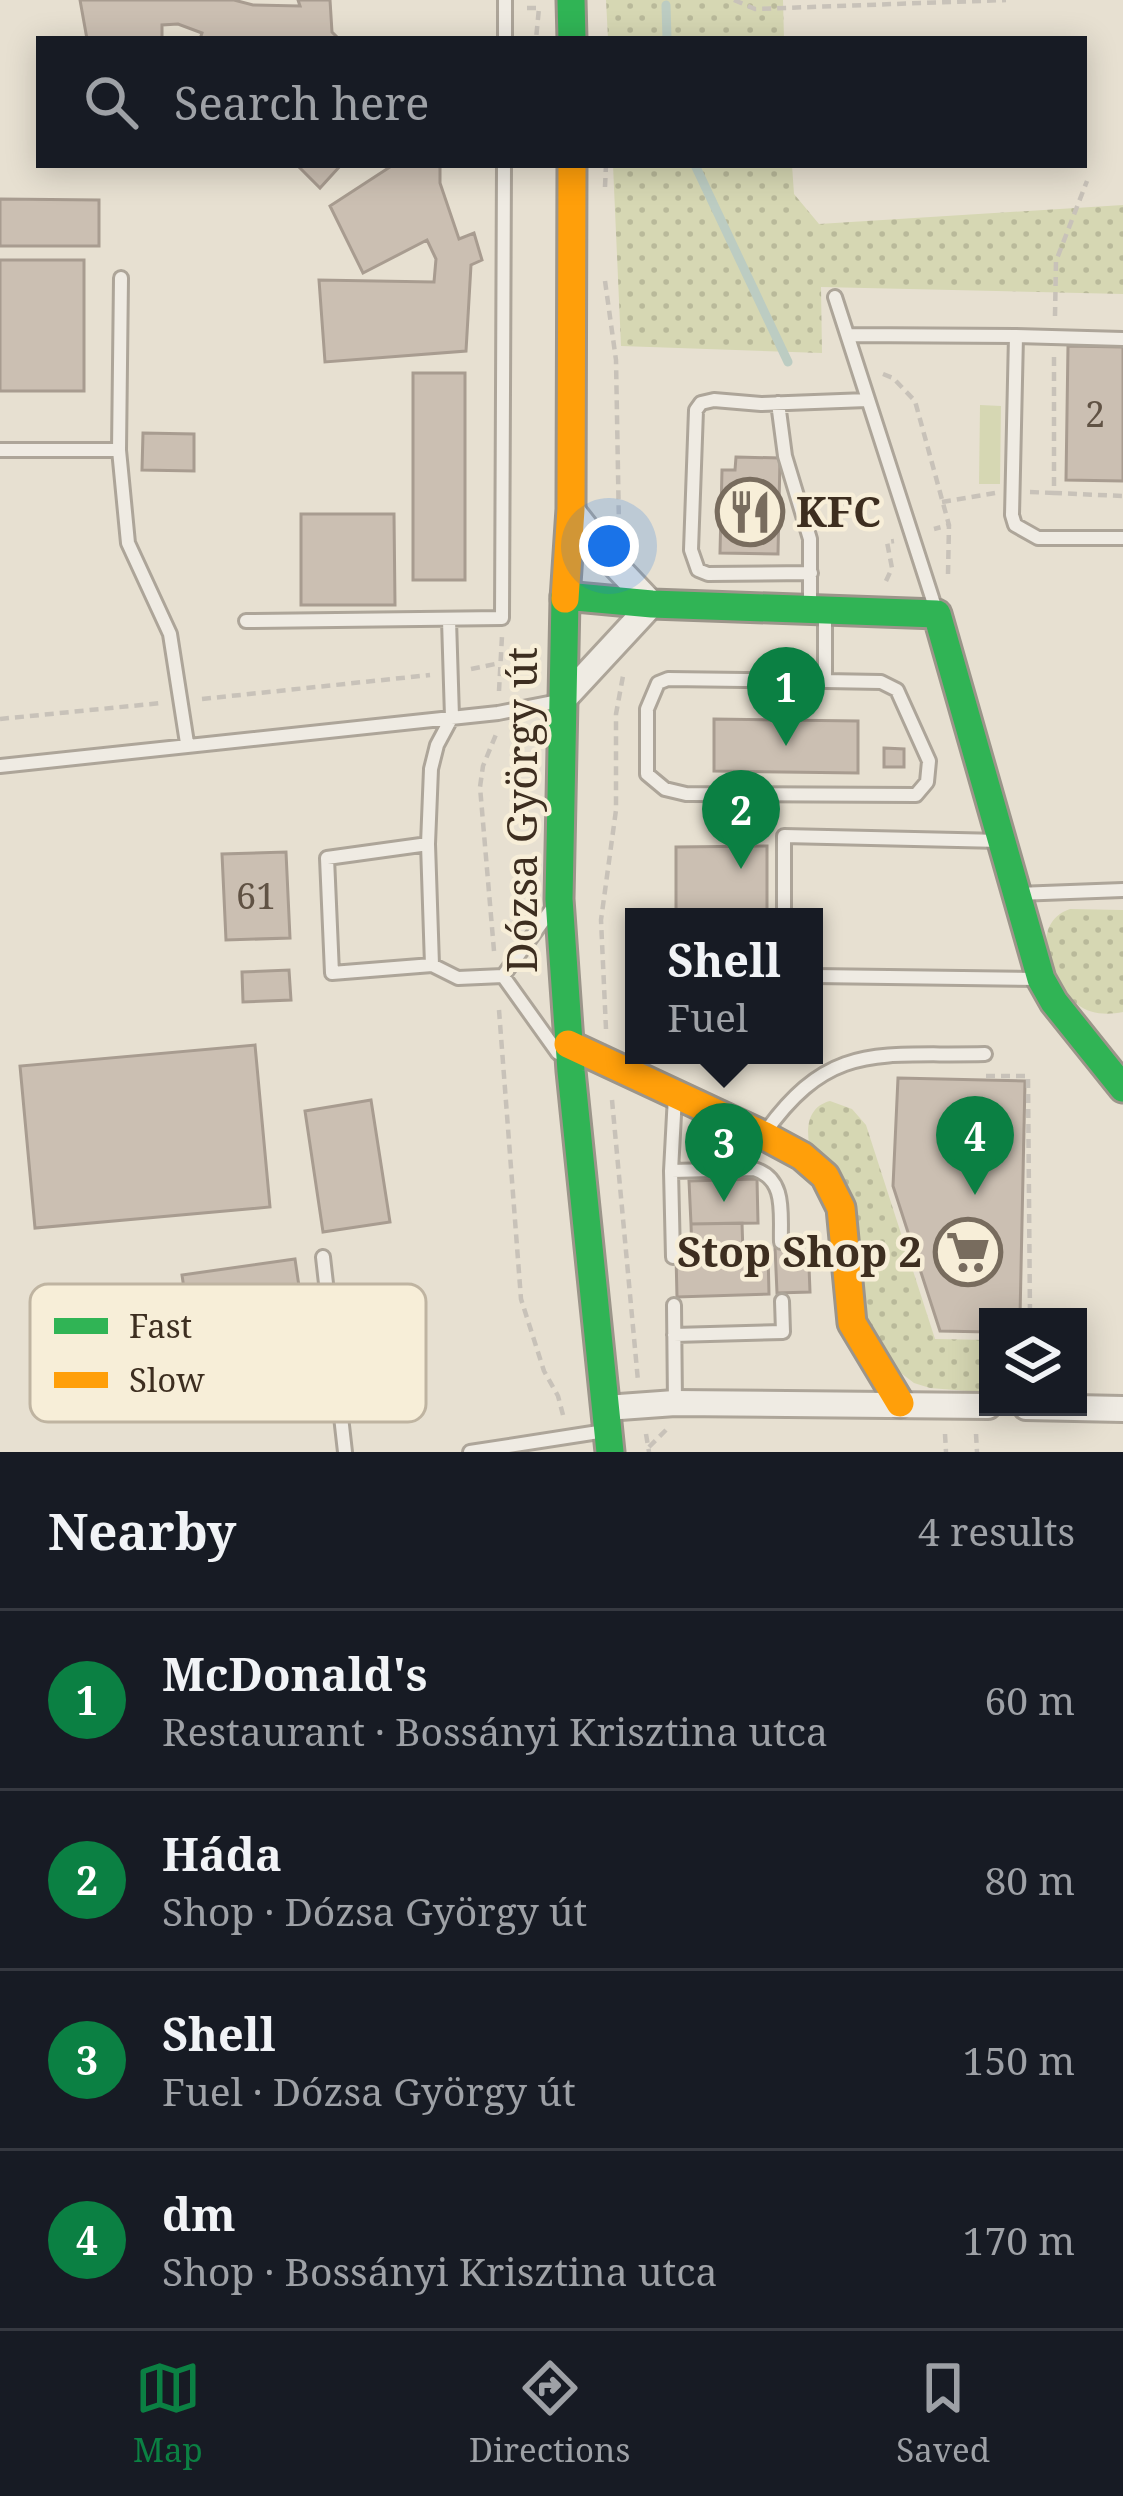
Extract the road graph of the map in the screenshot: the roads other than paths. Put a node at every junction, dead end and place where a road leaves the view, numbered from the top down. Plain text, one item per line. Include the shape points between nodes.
1 (505, 0) edge
2 (571, 0) edge
3 (505, 36) edge
4 (572, 36) edge
5 (505, 168) edge
6 (572, 168) edge
7 (122, 278) dead end
8 (835, 296) dead end
9 (848, 335) junction
10 (1016, 336) junction
11 (1123, 339) edge
12 (867, 400) junction
13 (778, 403) junction
14 (0, 450) edge
15 (119, 450) junction
16 (571, 509) junction
17 (1123, 538) edge
18 (812, 573) junction
19 (565, 596) junction
20 (652, 604) junction
21 (818, 608) junction
22 (937, 614) junction
23 (449, 620) junction
24 (246, 621) dead end
25 (825, 681) junction
26 (562, 701) junction
27 (452, 717) junction
28 (187, 743) junction
29 (0, 766) edge
30 (1001, 842) junction
31 (428, 844) junction
32 (1123, 890) edge
33 (1016, 894) junction
34 (559, 899) junction
35 (784, 908) edge
36 (432, 964) junction
37 (500, 976) junction
38 (823, 976) edge
39 (1041, 979) junction
40 (986, 1054) road end
41 (570, 1058) junction
42 (1123, 1088) edge
43 (675, 1091) junction
44 (764, 1135) junction
45 (670, 1172) junction
46 (781, 1242) dead end
47 (673, 1256) dead end
48 (323, 1257) dead end
49 (326, 1284) edge
50 (782, 1301) dead end
51 (674, 1305) dead end
52 (674, 1335) junction
53 (676, 1403) junction
54 (900, 1403) junction
55 (979, 1406) edge
56 (1087, 1408) edge
57 (1123, 1409) edge
58 (341, 1422) edge
59 (608, 1430) edge
60 (344, 1452) edge
61 (470, 1452) edge

1 - 3 lane
2 - 4 street
5 - 23 lane via 502,618
6 - 16 street, Dózsa György út
7 - 15 lane
8 - 9 lane
9 - 10 lane
9 - 12 lane
10 - 11 lane
10 - 17 lane via 1016,525 1038,538
12 - 13 lane
12 - 22 lane
13 - 18 lane
13 - 18 lane via 714,400 696,410 692,560 708,574
14 - 15 lane
15 - 28 lane via 128,543 170,634
16 - 19 street, Dózsa György út
16 - 20 street
18 - 21 lane
19 - 20 street
19 - 26 street, Dózsa György út
20 - 21 street
20 - 26 street
21 - 22 street
21 - 25 lane
22 - 30 street
23 - 24 lane
23 - 27 lane
25 - 25 lane via 658,683 649,698 650,778 686,794 907,798 923,789 929,761 903,698 881,682
26 - 27 lane
26 - 34 street, Dózsa György út
27 - 28 lane
27 - 31 lane via 431,769
28 - 29 lane
30 - 33 street
30 - 35 lane via 784,836
31 - 36 lane
31 - 36 lane via 327,858 332,973
32 - 33 lane
33 - 39 street
34 - 37 lane
34 - 41 street, Dózsa György út
36 - 37 lane via 458,977
37 - 41 lane
38 - 39 lane
39 - 42 street
40 - 44 lane via 839,1064 809,1082
41 - 43 street via 608,1061
41 - 59 street, Dózsa György út
43 - 44 street
43 - 45 lane
44 - 54 street via 814,1165 834,1191 852,1323
45 - 46 lane via 766,1173 780,1197
45 - 47 lane
48 - 49 lane
50 - 52 lane via 783,1332
51 - 52 lane
52 - 53 lane
53 - 54 street
53 - 59 street via 641,1406
54 - 55 street
56 - 57 street
58 - 60 lane
59 - 61 lane

